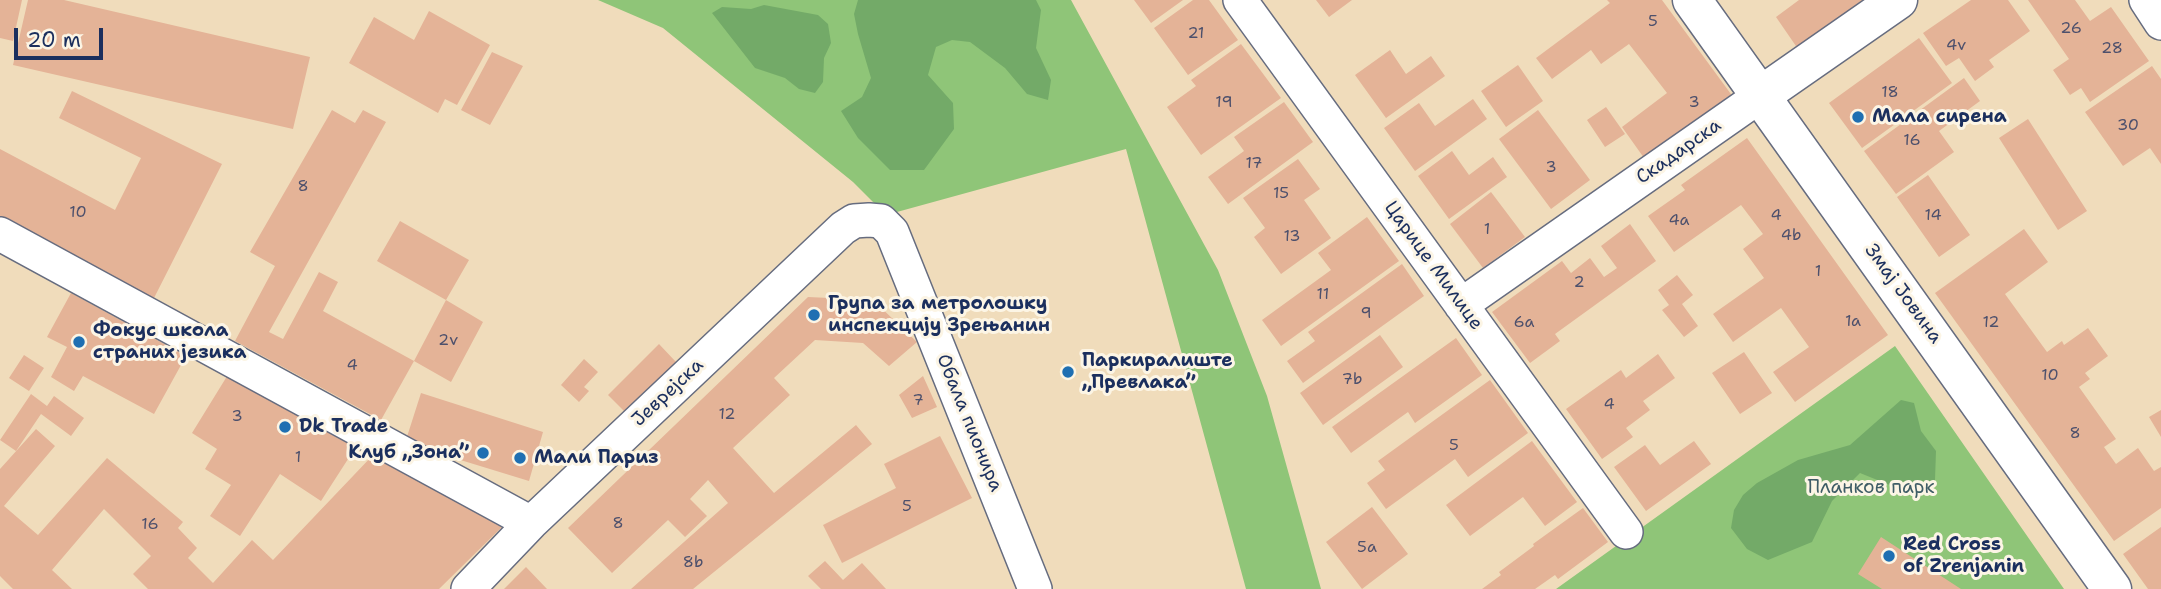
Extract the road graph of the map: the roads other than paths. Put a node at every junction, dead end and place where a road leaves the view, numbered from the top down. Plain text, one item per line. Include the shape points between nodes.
1 (1240, 0) edge
2 (1692, 0) edge
3 (1898, 0) edge
4 (2146, 0) edge
5 (2161, 23) edge
6 (1760, 96) junction
7 (881, 221) joint
8 (0, 234) edge
9 (1461, 305) junction
10 (531, 523) junction
11 (1626, 532) dead end
12 (468, 589) edge
13 (1035, 589) edge
14 (2112, 589) edge

1 - 9 street, Царице Милице
2 - 6 street, Змај Јовина
3 - 6 street, Скадарска
4 - 5 street
6 - 9 street, Скадарска
6 - 14 street, Змај Јовина
7 - 10 street, Јеврејска via 854,221 843,228
7 - 13 street, Обала пионира via 892,232
8 - 10 street
9 - 11 street, Царице Милице
10 - 12 street, Јеврејска

